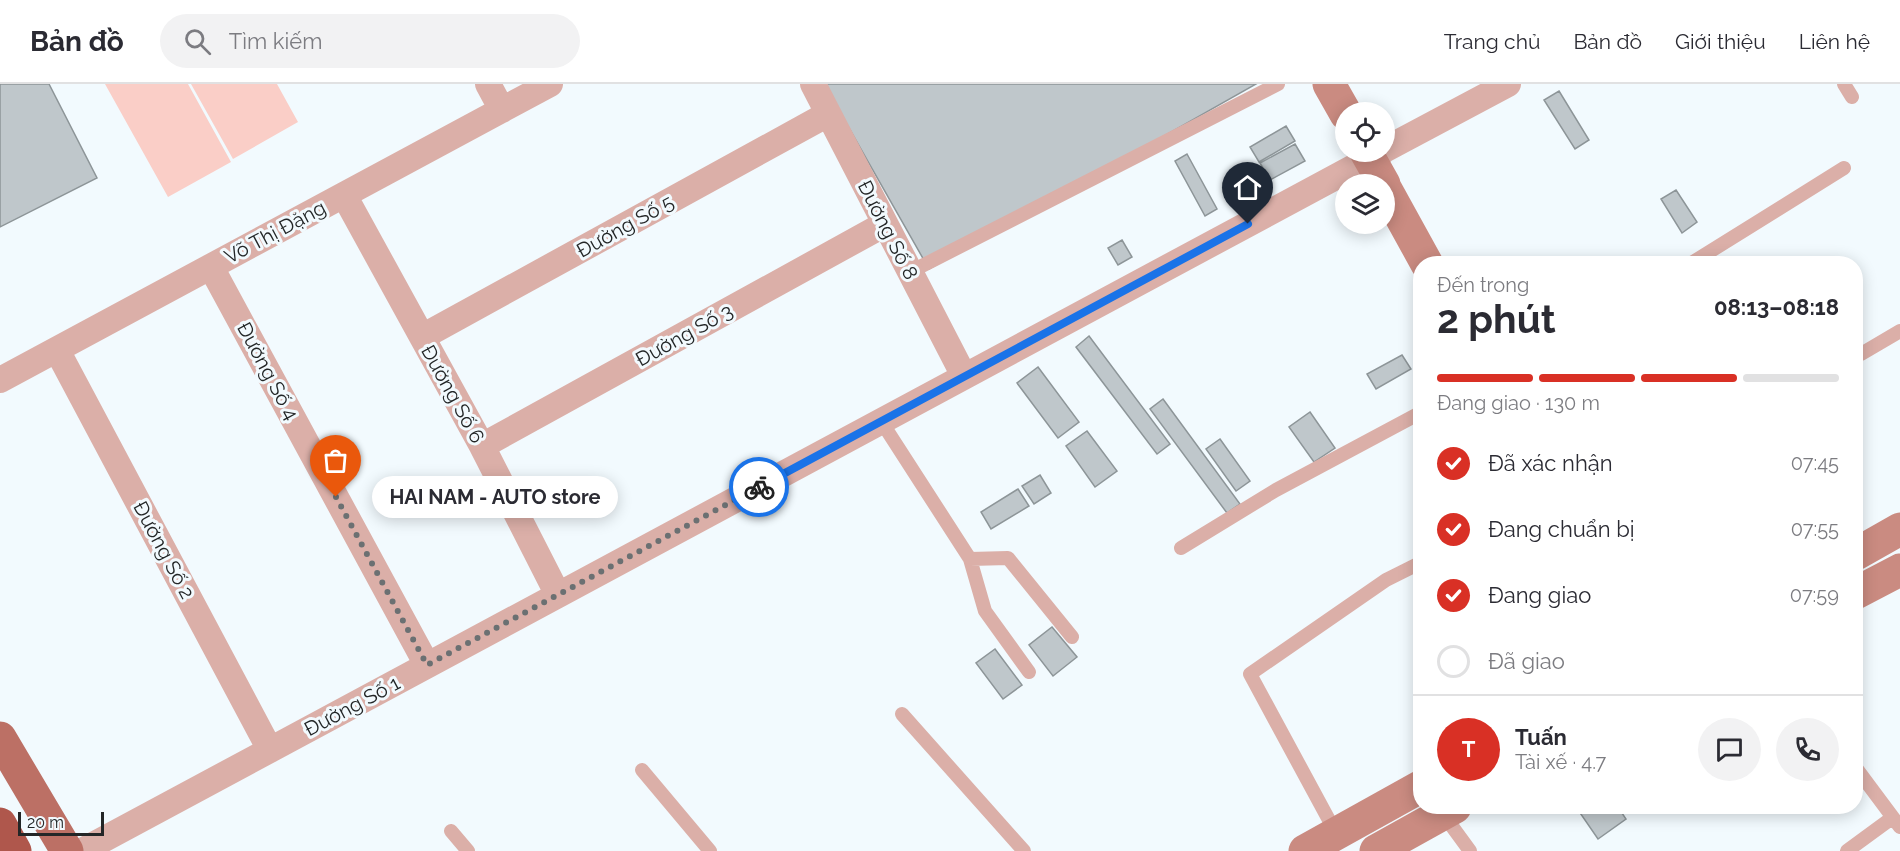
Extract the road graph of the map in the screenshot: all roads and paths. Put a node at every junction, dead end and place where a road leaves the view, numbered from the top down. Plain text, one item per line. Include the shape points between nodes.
1 (488, 84) edge
2 (550, 84) edge
3 (813, 84) edge
4 (1278, 84) edge
5 (1329, 84) edge
6 (1508, 84) edge
7 (1844, 84) edge
8 (1852, 97) dead end
9 (1339, 102) edge
10 (502, 110) junction
11 (828, 114) junction
12 (1378, 164) edge
13 (1844, 168) dead end
14 (344, 195) junction
15 (885, 224) junction
16 (1423, 256) edge
17 (1703, 256) edge
18 (211, 267) junction
19 (910, 272) junction
20 (1900, 331) edge
21 (422, 337) junction
22 (57, 350) junction
23 (1863, 353) edge
24 (964, 376) junction
25 (0, 380) edge
26 (1413, 417) edge
27 (882, 421) junction
28 (482, 446) junction
29 (1900, 529) edge
30 (1181, 548) dead end
31 (1863, 550) edge
32 (970, 559) junction
33 (1413, 566) edge
34 (1900, 570) edge
35 (1863, 589) edge
36 (558, 595) junction
37 (1072, 637) dead end
38 (427, 665) junction
39 (1029, 672) dead end
40 (902, 714) dead end
41 (0, 738) edge
42 (270, 750) junction
43 (642, 770) dead end
44 (1863, 778) edge
45 (1413, 791) edge
46 (1442, 814) edge
47 (1451, 814) edge
48 (1896, 823) edge
49 (0, 824) edge
50 (451, 831) dead end
51 (1336, 834) junction
52 (15, 851) edge
53 (67, 851) edge
54 (82, 851) edge
55 (468, 851) edge
56 (710, 851) edge
57 (1024, 851) edge
58 (1305, 851) edge
59 (1376, 851) edge
60 (1470, 851) edge
61 (1847, 851) edge

1 - 10 street
2 - 10 street, Võ Thị Đặng
3 - 11 street, Đường Số 8
4 - 19 lane
5 - 9 main road
6 - 12 street, Đường Số 1
7 - 8 lane
10 - 14 street, Võ Thị Đặng
11 - 15 street, Đường Số 8
11 - 21 street, Đường Số 5
12 - 16 main road
12 - 24 street, Đường Số 1
13 - 17 lane
14 - 18 street, Võ Thị Đặng
14 - 21 street, Đường Số 6
15 - 19 street, Đường Số 8
15 - 28 street, Đường Số 3
18 - 22 street, Võ Thị Đặng
18 - 38 street, Đường Số 4
19 - 24 street, Đường Số 8
20 - 23 lane
21 - 28 street, Đường Số 6
22 - 25 street, Võ Thị Đặng
22 - 42 street, Đường Số 2
24 - 27 street, Đường Số 1
26 - 30 lane via 1276,490
27 - 32 lane
27 - 36 street, Đường Số 1
28 - 36 street, Đường Số 6
29 - 31 main road
32 - 37 lane via 1008,558
32 - 39 lane via 985,611
33 - 51 lane via 1386,580 1250,674
34 - 35 main road
36 - 38 street, Đường Số 1
38 - 42 street, Đường Số 1
40 - 57 lane
41 - 53 main road
42 - 54 street, Đường Số 1
43 - 56 lane
44 - 48 lane
45 - 51 main road
46 - 59 main road
47 - 60 lane
48 - 61 lane
49 - 52 highway
50 - 55 lane
51 - 58 main road

